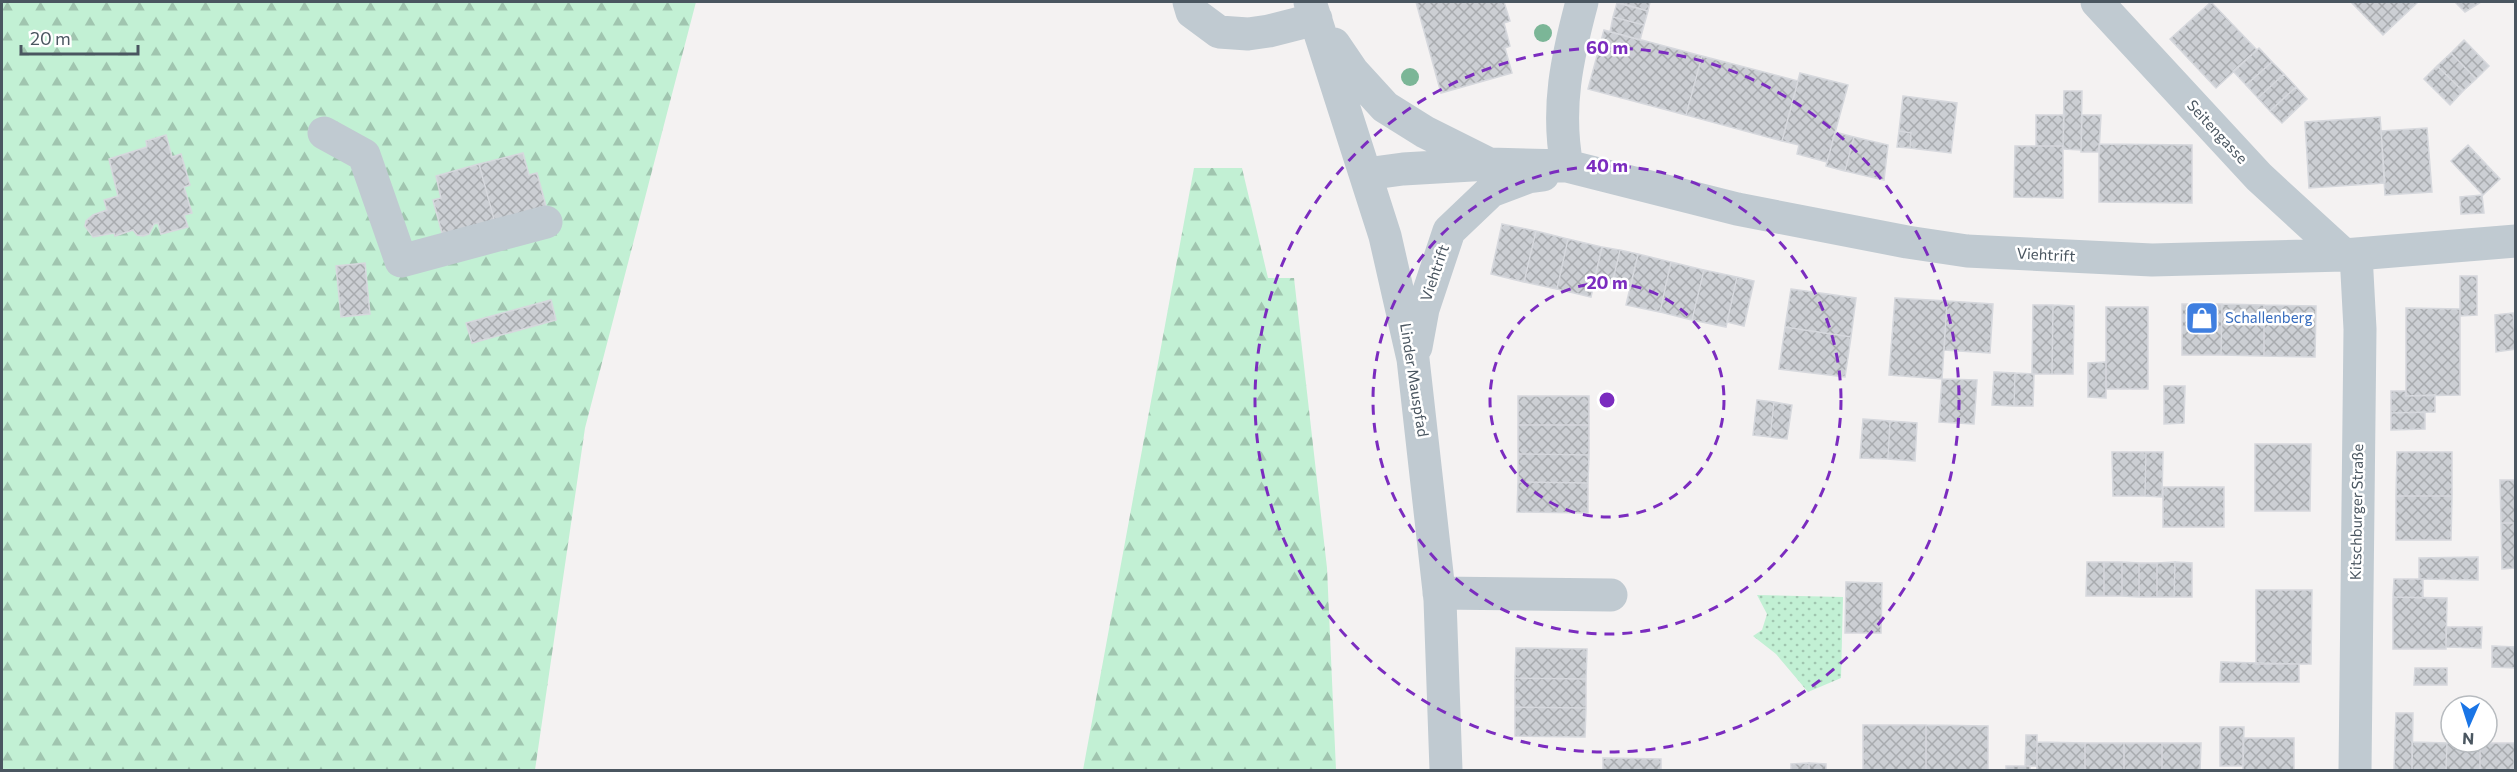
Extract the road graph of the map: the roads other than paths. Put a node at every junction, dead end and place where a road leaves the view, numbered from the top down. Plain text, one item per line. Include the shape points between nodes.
1 (1188, 2) edge
2 (1582, 2) edge
3 (2097, 2) edge
4 (1313, 10) edge
5 (324, 133) dead end
6 (1489, 164) junction
7 (1576, 169) junction
8 (1366, 174) junction
9 (546, 222) dead end
10 (2516, 241) edge
11 (2350, 255) junction
12 (1413, 359) junction
13 (1439, 593) junction
14 (1611, 595) dead end
15 (1446, 771) edge
16 (2355, 771) edge

1 - 4 street via 1192,12 1219,32 1269,31
2 - 7 street via 1570,43 1561,108 1562,137
3 - 11 street, Seitengasse via 2259,177
4 - 6 street, Viehtrift via 1353,72 1385,107
4 - 8 street, Linder Mauspfad
5 - 9 street via 364,155 401,261
6 - 7 street, Viehtrift
6 - 8 street, Viehtrift
7 - 11 street, Viehtrift via 1728,207 1966,251 2152,260
7 - 12 street, Viehtrift via 1528,177 1491,191 1449,231 1423,309
8 - 12 street, Linder Mauspfad via 1385,236
10 - 11 street, Viehtrift
11 - 16 street, Kitschburger Straße via 2360,329
12 - 13 street, Linder Mauspfad
13 - 14 street
13 - 15 street, Linder Mauspfad

